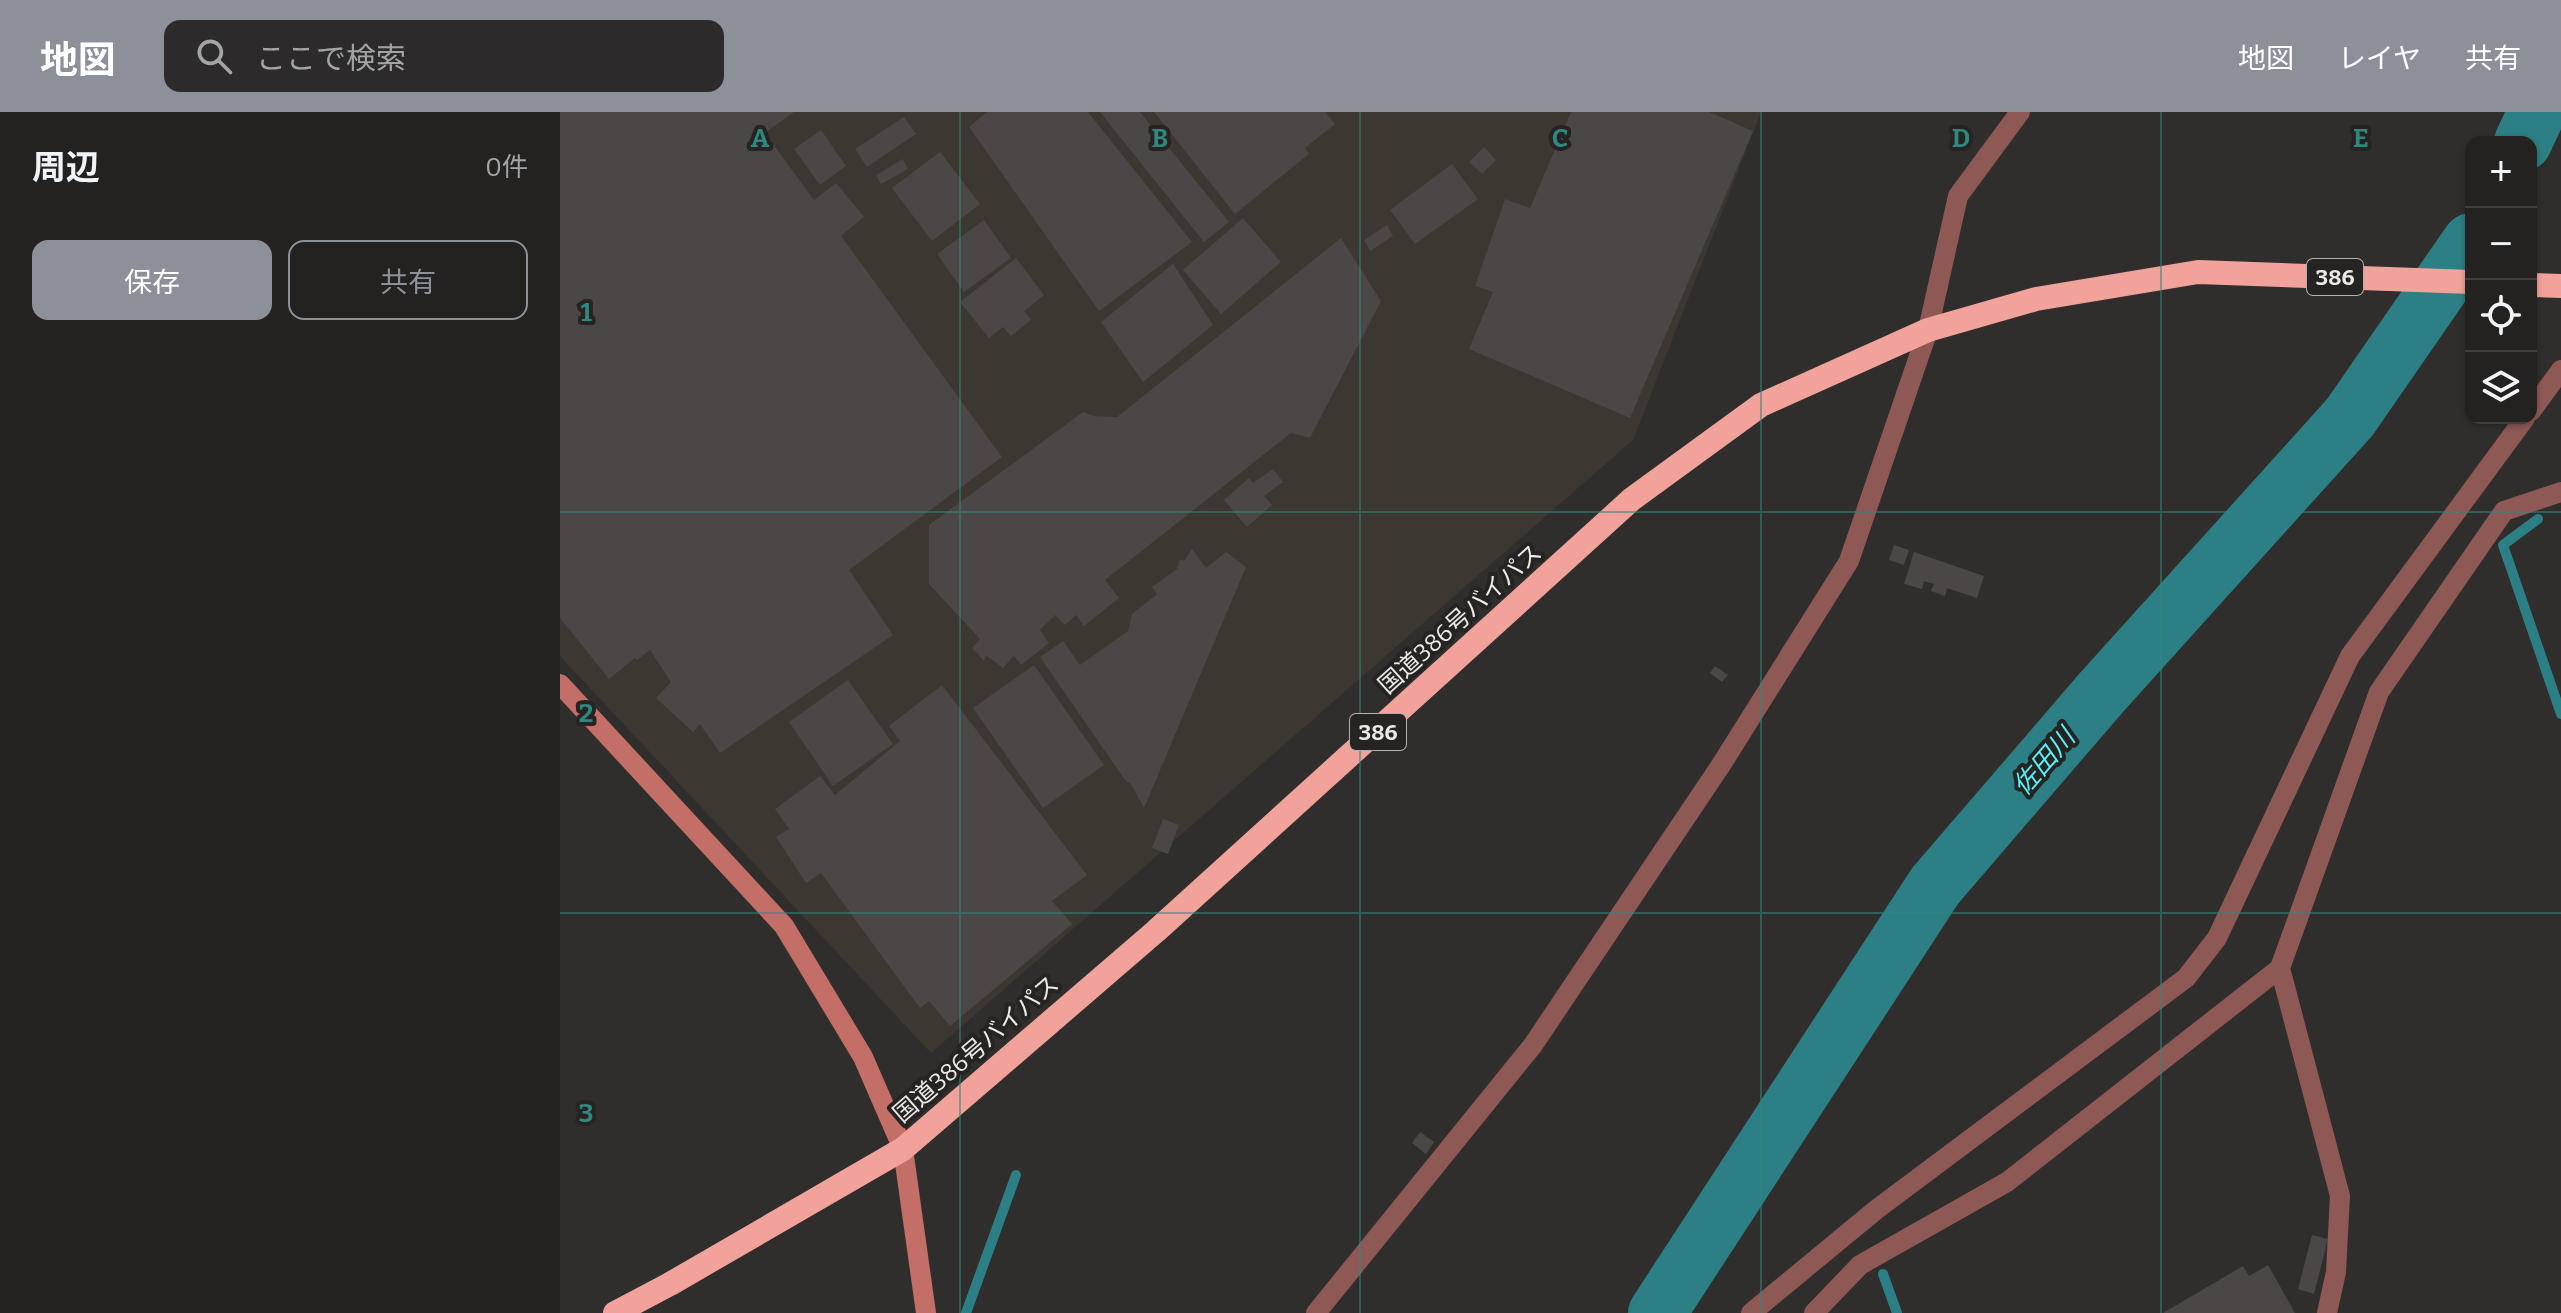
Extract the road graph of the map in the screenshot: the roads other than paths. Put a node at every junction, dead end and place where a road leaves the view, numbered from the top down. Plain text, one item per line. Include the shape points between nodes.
1 (2020, 112) edge
2 (2465, 282) edge
3 (2537, 285) edge
4 (2561, 286) edge
5 (1928, 330) junction
6 (2561, 370) edge
7 (2537, 403) edge
8 (2521, 424) edge
9 (2561, 492) edge
10 (560, 684) edge
11 (2280, 968) junction
12 (903, 1149) junction
13 (615, 1313) edge
14 (926, 1313) edge
15 (1316, 1313) edge
16 (1751, 1313) edge
17 (1814, 1313) edge
18 (2327, 1313) edge

1 - 5 street via 1958,196
2 - 5 highway, 国道386号バイパス / 386 via 2198,272 2036,299
3 - 4 highway
5 - 12 highway, 国道386号バイパス / 386 via 1761,405 1632,499 1156,931
5 - 15 street via 1849,561 1721,765 1533,1045
6 - 7 street
8 - 16 street via 2350,656 2217,938 2186,978 1877,1209
9 - 11 street via 2504,511 2379,692
10 - 12 street via 784,926 863,1057
11 - 17 street via 2007,1182 1860,1265
11 - 18 street via 2340,1196 2336,1272
12 - 13 highway, 国道386号バイパス / 386
12 - 14 street

